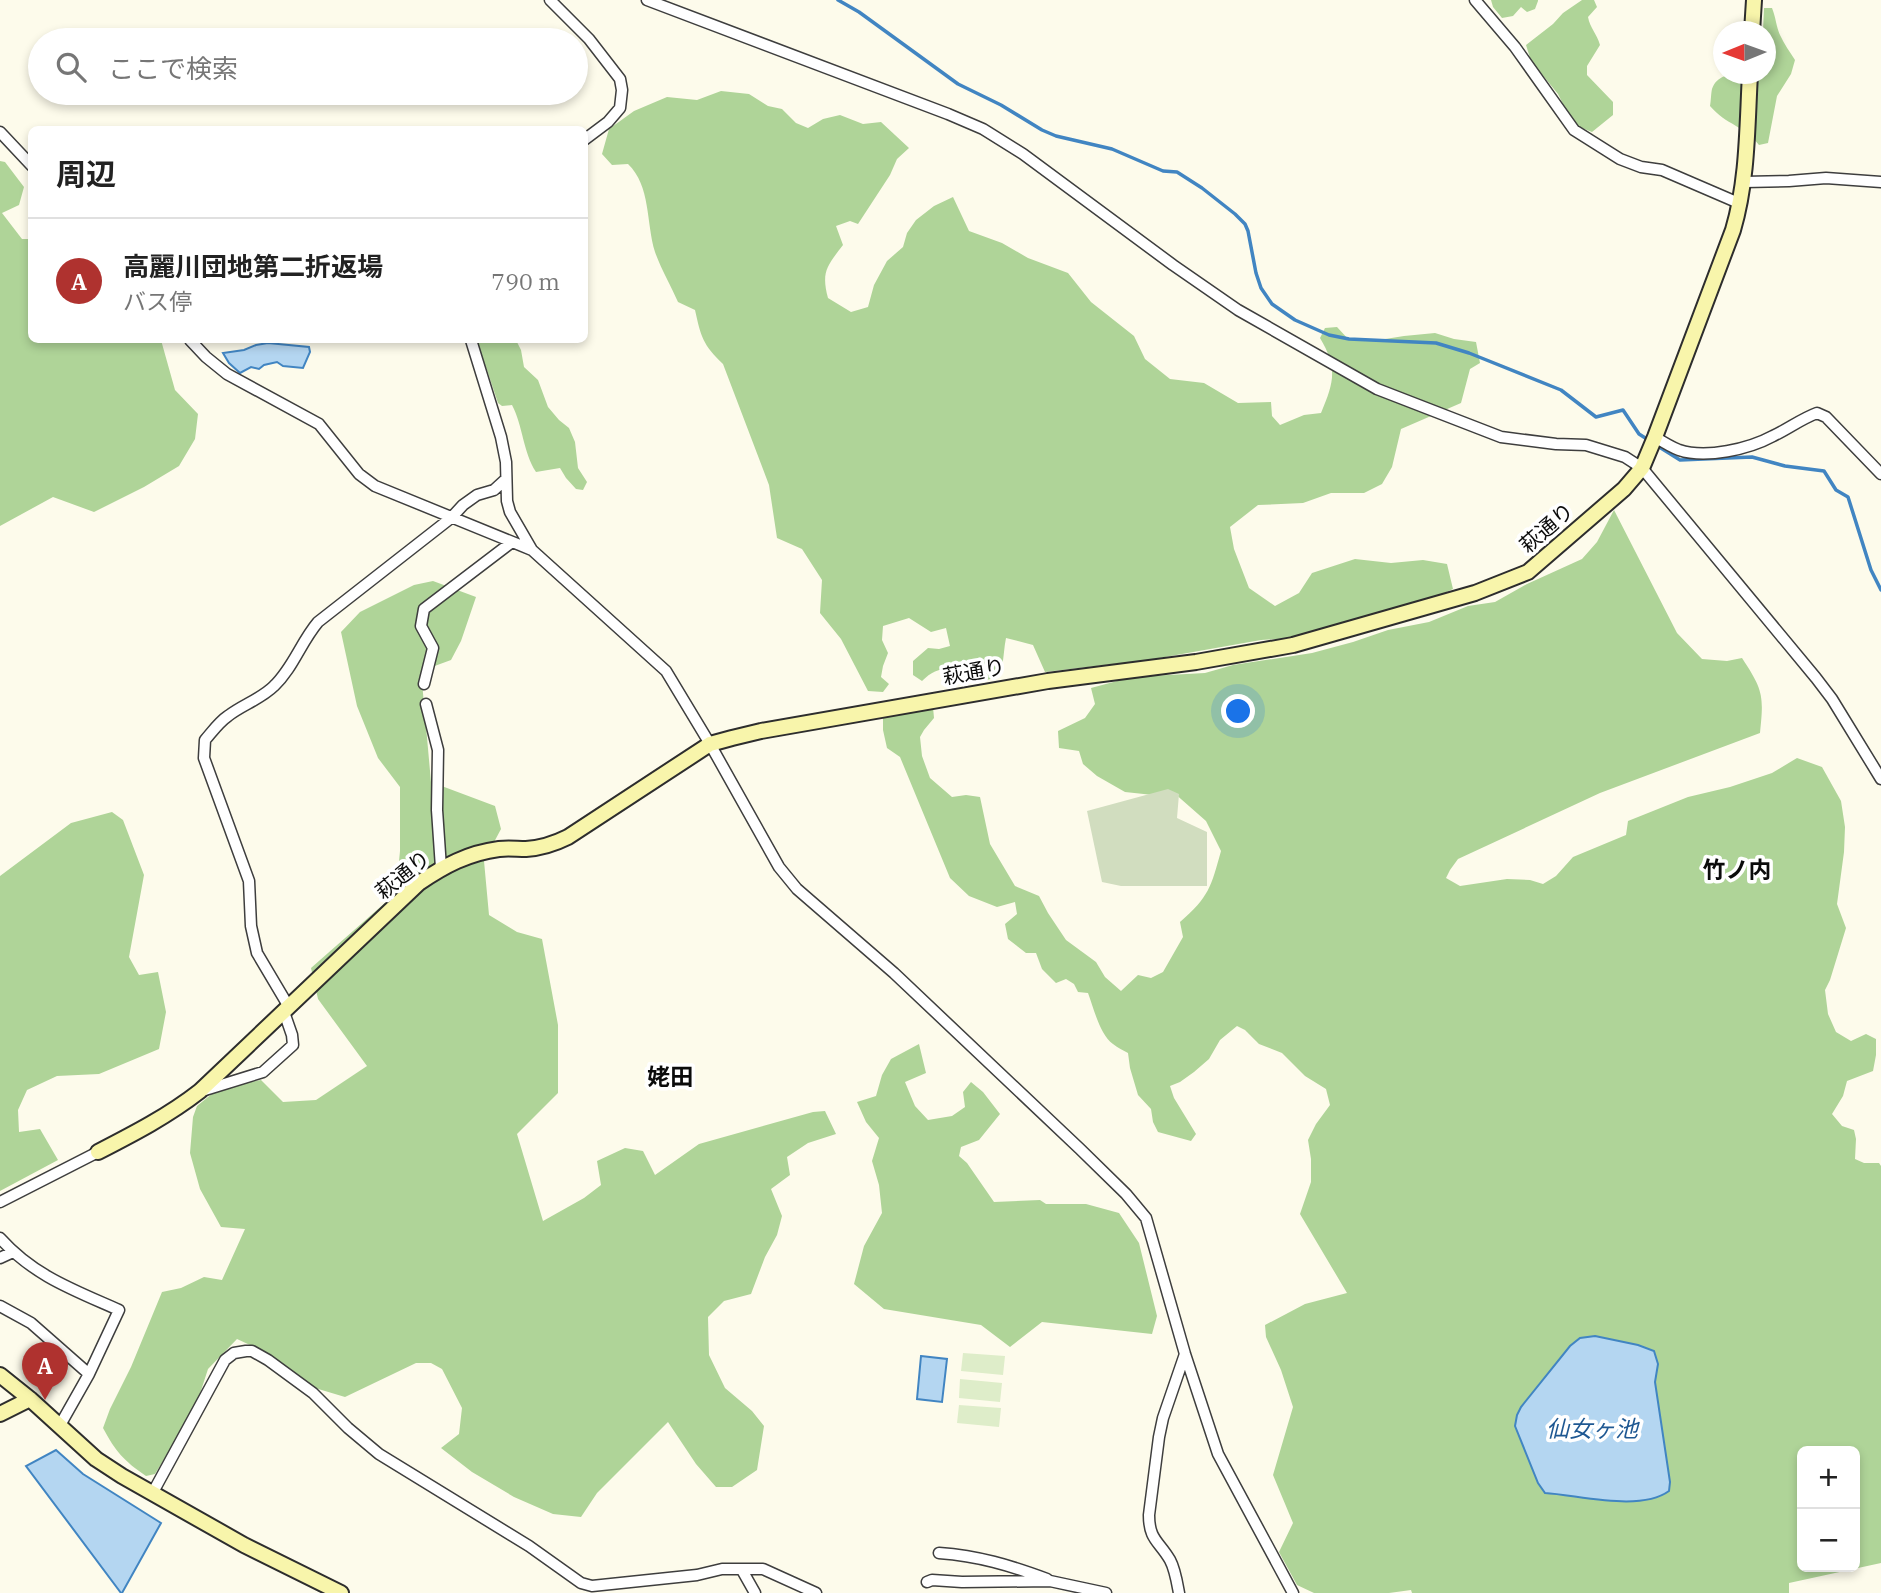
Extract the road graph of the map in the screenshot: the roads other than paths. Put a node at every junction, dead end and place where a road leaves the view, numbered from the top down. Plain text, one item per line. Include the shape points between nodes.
1 (550, 0) edge
2 (647, 0) edge
3 (1475, 0) edge
4 (1754, 0) edge
5 (1753, 21) edge
6 (578, 28) edge
7 (588, 38) edge
8 (1749, 84) edge
9 (0, 132) edge
10 (588, 137) edge
11 (28, 162) edge
12 (1744, 182) junction
13 (1881, 183) edge
14 (1741, 204) junction
15 (193, 343) edge
16 (472, 343) edge
17 (1655, 437) junction
18 (1642, 468) junction
19 (1881, 474) edge
20 (506, 479) junction
21 (494, 490) junction
22 (507, 501) junction
23 (451, 518) junction
24 (512, 542) junction
25 (533, 551) junction
26 (424, 684) dead end
27 (426, 704) dead end
28 (710, 744) junction
29 (1881, 779) edge
30 (441, 868) junction
31 (287, 1009) junction
32 (200, 1091) junction
33 (98, 1152) joint
34 (0, 1202) edge
35 (0, 1238) edge
36 (13, 1252) junction
37 (0, 1258) edge
38 (0, 1306) edge
39 (1185, 1354) junction
40 (89, 1374) junction
41 (0, 1375) edge
42 (30, 1399) junction
43 (0, 1414) edge
44 (59, 1427) junction
45 (152, 1494) junction
46 (939, 1553) dead end
47 (742, 1570) junction
48 (1050, 1581) junction
49 (927, 1582) dead end
50 (1015, 1588) edge
51 (1069, 1589) edge
52 (812, 1592) edge
53 (341, 1593) edge
54 (755, 1593) edge
55 (1107, 1593) edge
56 (1179, 1593) edge
57 (1293, 1593) edge

1 - 6 street
2 - 18 street via 983,129 1238,310 1377,388 1501,437 1586,445 1625,457
3 - 14 street via 1516,47 1574,130 1620,159 1662,170
4 - 5 street
7 - 10 street via 620,79 622,90 620,108
8 - 12 street, 萩通り
9 - 11 street
12 - 13 street via 1826,178
12 - 14 street, 萩通り
14 - 17 street, 萩通り
15 - 23 street via 227,374 319,424 359,474 375,486
16 - 20 street via 501,437
17 - 18 street, 萩通り
17 - 19 street via 1677,450 1715,453 1771,437 1816,413
18 - 28 street, 萩通り via 1528,572 1475,593 1293,645 1036,682
18 - 29 street via 1832,698
20 - 21 street
20 - 22 street
21 - 22 street
21 - 23 street via 477,495
22 - 25 street
23 - 24 street
23 - 31 street via 318,622 274,687 227,716 205,740 204,758 249,881 257,953
24 - 25 street
24 - 26 street via 424,609 421,626 433,648
25 - 28 street via 666,671
27 - 30 street via 438,750
28 - 30 street, 萩通り via 552,846 474,854
28 - 39 street via 779,867 797,889 1080,1149 1146,1218
30 - 31 street, 萩通り via 419,883
31 - 32 street, 萩通り
31 - 32 street via 293,1045 263,1072
32 - 33 street, 萩通り via 156,1122
33 - 34 street, 萩通り
35 - 36 street
36 - 37 street
36 - 40 street via 49,1279 119,1310
38 - 40 street via 31,1323
39 - 56 street via 1159,1437 1149,1515 1152,1536 1172,1563
39 - 57 street via 1218,1454
40 - 44 street
41 - 42 street
42 - 43 street
42 - 44 street
44 - 45 street via 96,1459
45 - 47 street via 225,1360 234,1353 252,1351 313,1393 379,1454 581,1583 618,1584
45 - 53 street
46 - 48 street via 1009,1564
47 - 52 street via 763,1569
47 - 54 street
48 - 50 street
48 - 51 street
49 - 50 street
51 - 55 street

